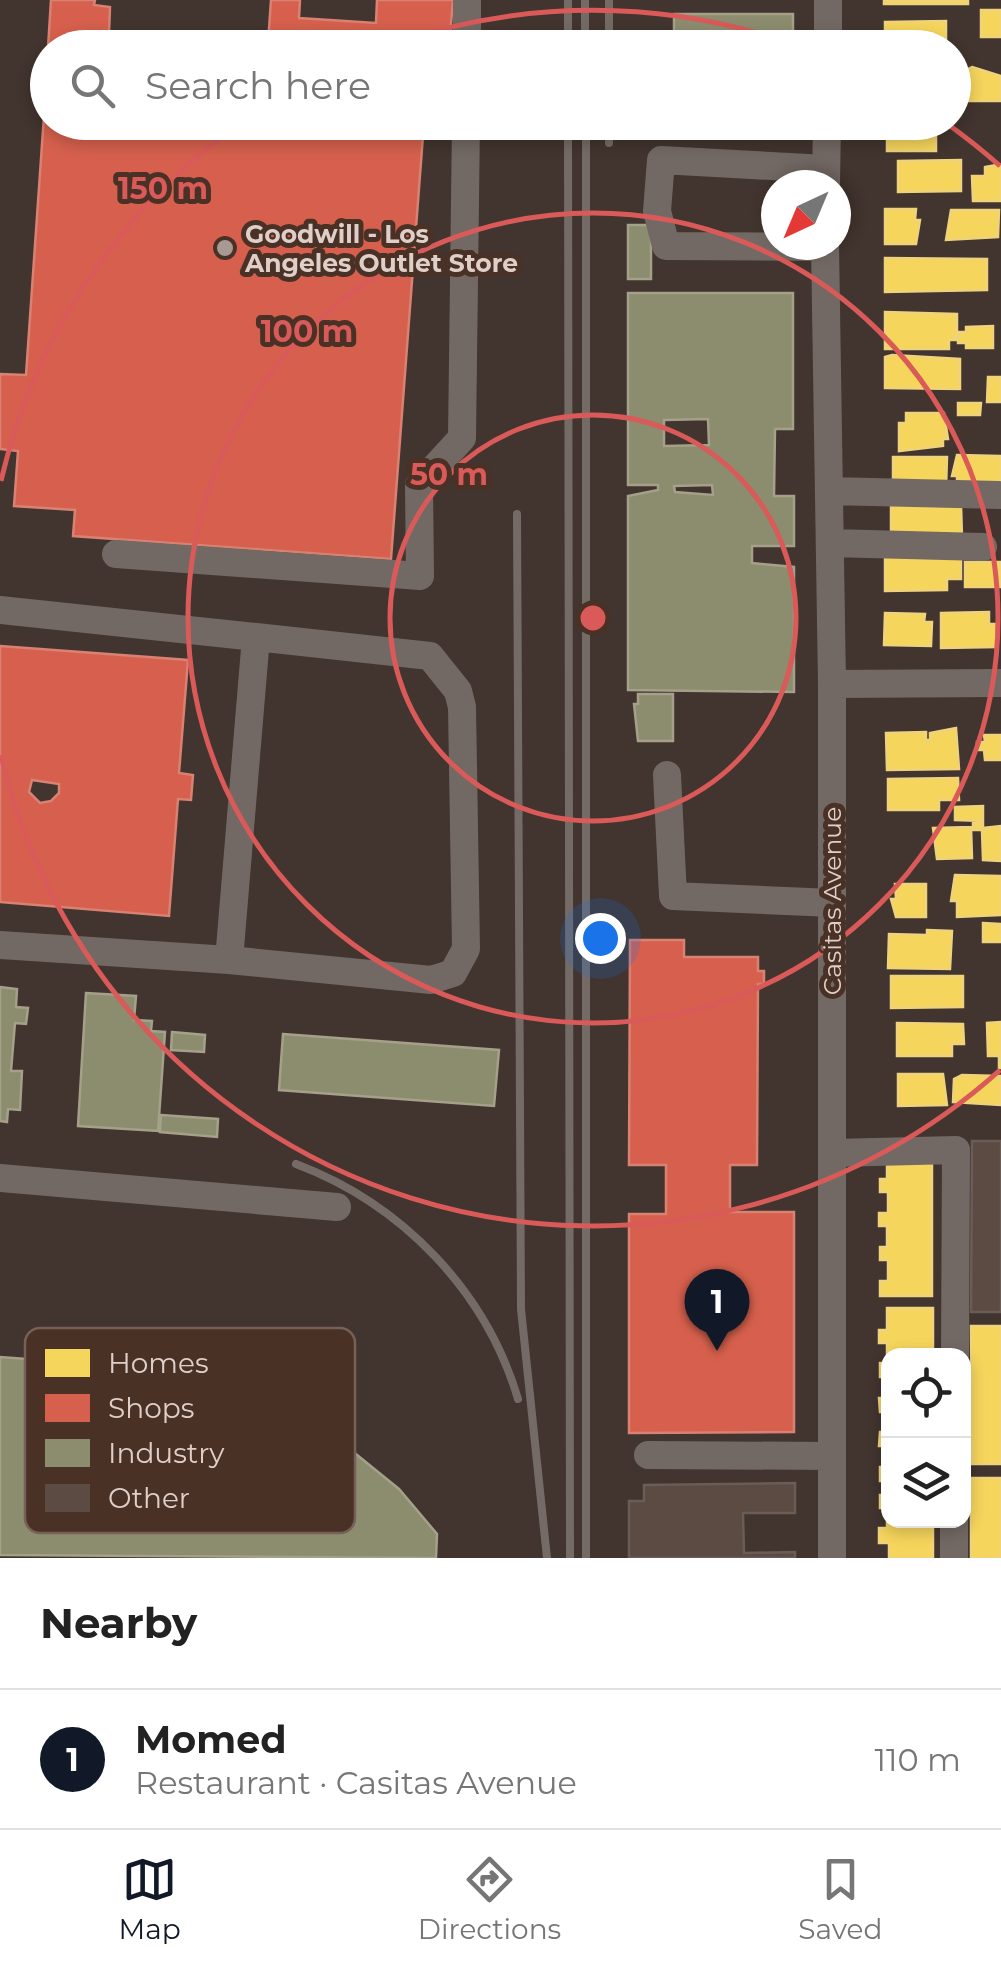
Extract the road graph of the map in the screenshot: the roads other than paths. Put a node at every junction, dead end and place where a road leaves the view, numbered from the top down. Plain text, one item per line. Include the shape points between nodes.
1 (468, 0) edge
2 (828, 0) edge
3 (467, 30) edge
4 (828, 30) edge
5 (466, 140) edge
6 (827, 140) edge
7 (761, 170) edge
8 (826, 170) edge
9 (761, 246) edge
10 (825, 260) edge
11 (829, 491) junction
12 (999, 495) edge
13 (830, 542) junction
14 (984, 546) dead end
15 (116, 554) dead end
16 (0, 610) edge
17 (256, 637) junction
18 (1001, 683) edge
19 (832, 684) junction
20 (667, 775) dead end
21 (832, 903) junction
22 (0, 945) edge
23 (229, 960) junction
24 (832, 1153) junction
25 (0, 1178) edge
26 (337, 1208) dead end
27 (955, 1348) edge
28 (648, 1455) dead end
29 (832, 1456) junction
30 (954, 1528) edge
31 (832, 1558) edge
32 (954, 1558) edge

1 - 3 street
2 - 4 street
5 - 15 street via 462,438 419,485 420,576
6 - 8 street
7 - 9 street via 660,160 658,211 666,246
10 - 11 street, Casitas Avenue
11 - 12 street
11 - 13 street, Casitas Avenue
13 - 14 street
13 - 19 street, Casitas Avenue
16 - 17 street
17 - 23 street
17 - 23 street via 430,656 458,691 466,948 453,974 430,980
18 - 19 street
19 - 21 street, Casitas Avenue
20 - 21 street via 673,896
21 - 24 street, Casitas Avenue
22 - 23 street
24 - 27 street via 956,1150
24 - 29 street, Casitas Avenue
25 - 26 street
28 - 29 street
29 - 31 street, Casitas Avenue
30 - 32 street

